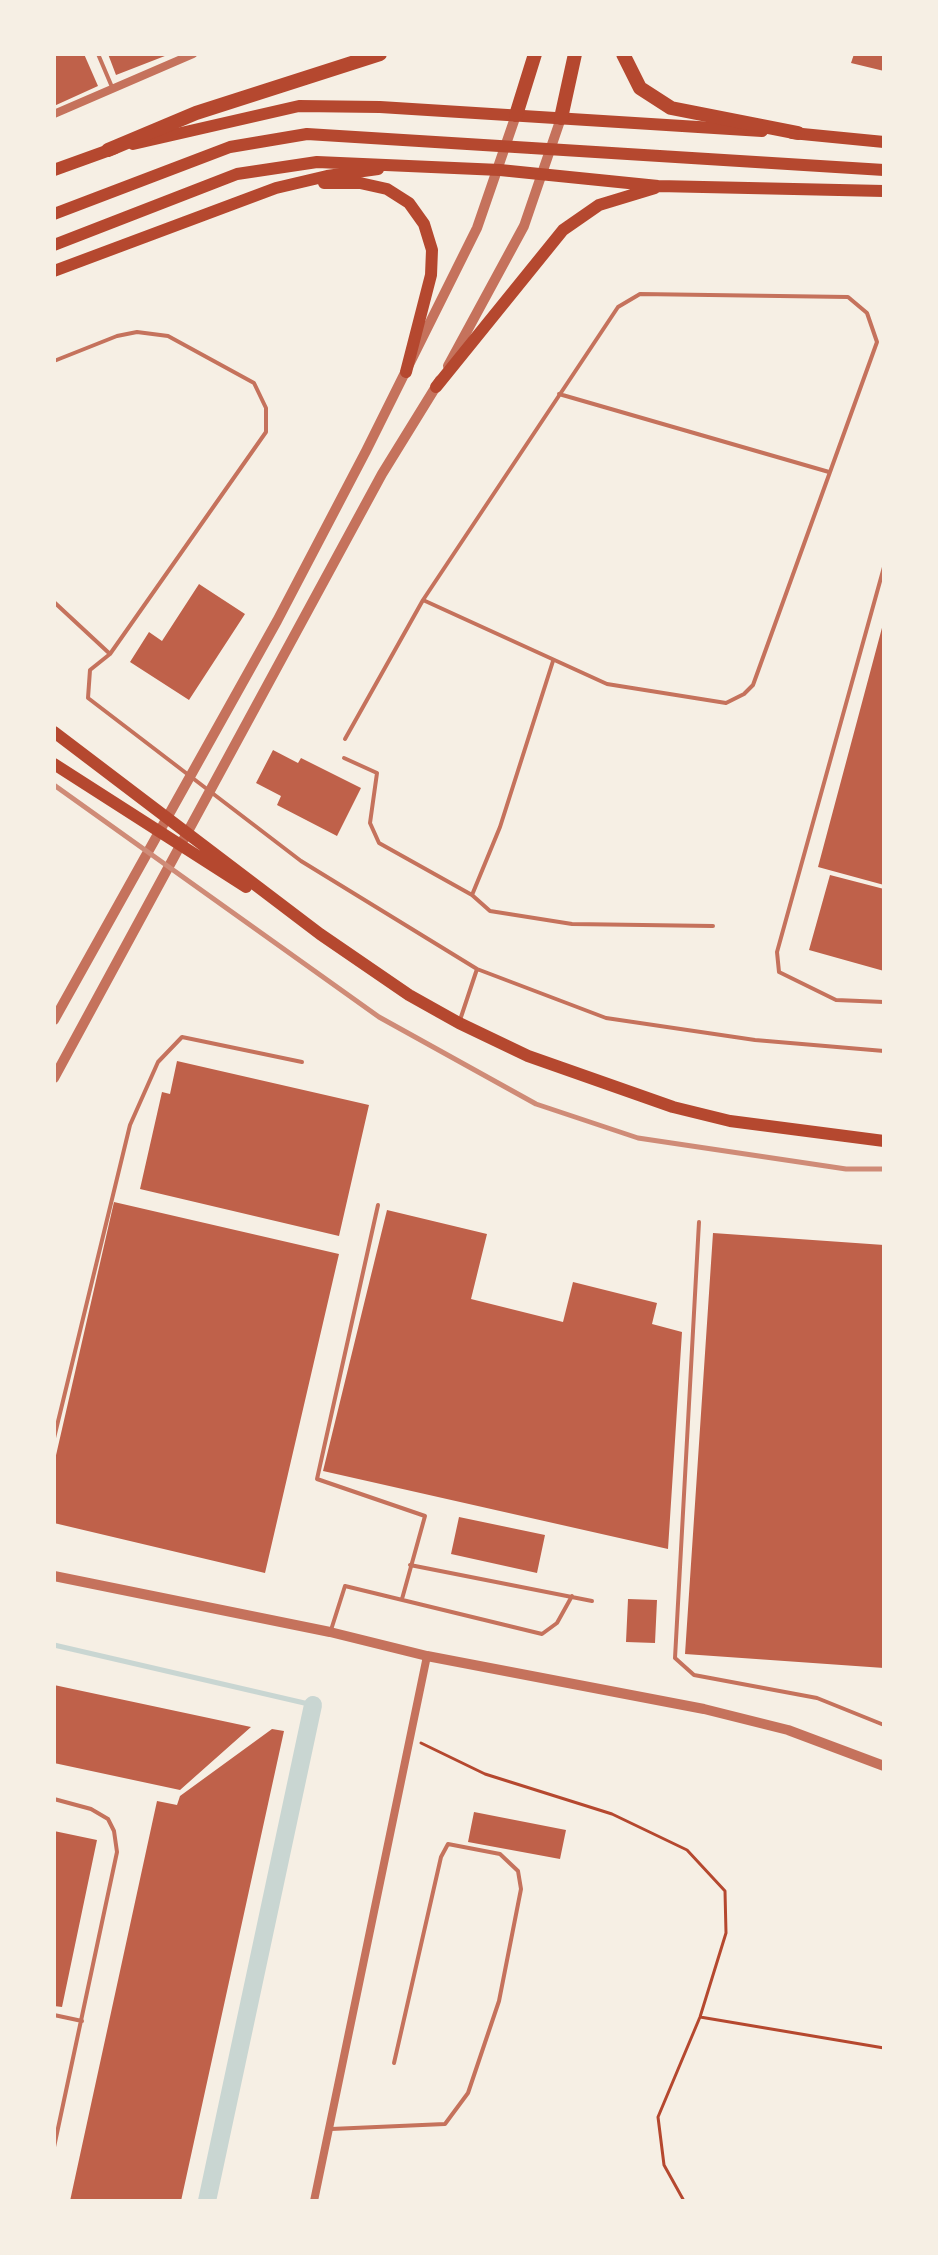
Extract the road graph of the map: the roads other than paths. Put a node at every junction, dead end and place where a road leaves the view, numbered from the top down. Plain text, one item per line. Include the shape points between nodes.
1 (98, 54) edge
2 (193, 54) edge
3 (380, 54) edge
4 (535, 54) edge
5 (575, 54) edge
6 (623, 54) edge
7 (112, 87) junction
8 (54, 114) edge
9 (516, 115) junction
10 (561, 118) junction
11 (798, 133) junction
12 (884, 142) edge
13 (108, 150) junction
14 (425, 166) junction
15 (54, 170) edge
16 (500, 170) junction
17 (884, 170) edge
18 (544, 174) junction
19 (658, 186) junction
20 (276, 188) junction
21 (884, 191) edge
22 (54, 214) edge
23 (54, 245) edge
24 (54, 271) edge
25 (54, 361) edge
26 (406, 372) junction
27 (436, 387) junction
28 (559, 394) junction
29 (829, 472) junction
30 (884, 567) edge
31 (423, 600) junction
32 (54, 602) edge
33 (110, 654) junction
34 (553, 661) junction
35 (54, 732) edge
36 (345, 739) dead end
37 (344, 758) dead end
38 (54, 764) edge
39 (472, 895) junction
40 (713, 926) dead end
41 (320, 934) junction
42 (477, 969) junction
43 (884, 1002) edge
44 (54, 1020) edge
45 (459, 1023) junction
46 (884, 1051) edge
47 (302, 1062) dead end
48 (54, 1078) edge
49 (884, 1141) edge
50 (378, 1205) dead end
51 (699, 1222) dead end
52 (54, 1438) edge
53 (410, 1565) junction
54 (54, 1576) edge
55 (572, 1596) junction
56 (402, 1599) junction
57 (592, 1601) dead end
58 (330, 1632) junction
59 (427, 1656) junction
60 (884, 1725) edge
61 (884, 1766) edge
62 (54, 1799) edge
63 (54, 2015) edge
64 (82, 2021) junction
65 (394, 2063) dead end
66 (328, 2129) junction
67 (54, 2147) edge
68 (314, 2201) edge

1 - 7 lane
2 - 7 street
3 - 13 highway via 221,105
4 - 9 highway
5 - 10 highway
6 - 11 highway via 640,88 671,108
7 - 8 street
9 - 10 main road
9 - 13 main road via 299,106
9 - 16 street
10 - 11 main road
10 - 18 street
11 - 12 main road
13 - 15 main road
14 - 16 main road
14 - 20 main road via 327,176
14 - 23 main road via 317,162 261,169 216,181
16 - 18 main road
16 - 26 street
17 - 22 main road via 307,134 230,147
18 - 19 main road
18 - 27 street via 505,264
19 - 21 main road
19 - 27 main road via 599,205 563,230
20 - 24 main road
20 - 26 main road via 336,182 374,185 399,195 418,214 433,260
25 - 33 lane via 117,336 168,336 254,383 266,408 266,432
26 - 44 street via 277,621
27 - 48 street via 295,631
28 - 29 lane
28 - 29 lane via 618,307 640,294 848,297 867,313 877,342
28 - 31 lane
29 - 34 lane via 753,685 744,694 726,703 607,684
30 - 43 lane via 777,952 779,972 836,1000
31 - 34 lane
31 - 36 lane
32 - 33 lane
33 - 42 lane via 90,670 88,698 301,861
34 - 39 lane via 500,827
35 - 41 main road
37 - 39 lane via 377,773 370,823 379,843
38 - 41 main road
39 - 40 lane via 490,911 572,924
41 - 45 main road
42 - 45 lane
42 - 46 lane via 606,1018 755,1040
45 - 49 main road via 528,1056 673,1107 730,1121
47 - 52 lane via 182,1037 158,1062 130,1125
50 - 53 lane via 317,1479 425,1516
51 - 60 lane via 675,1658 694,1675 817,1698
53 - 55 lane
53 - 56 lane
54 - 58 street
55 - 56 lane via 557,1623 542,1634
55 - 57 lane
56 - 58 lane via 345,1586
58 - 59 street
59 - 61 street via 704,1709 788,1730
59 - 66 street
62 - 64 lane via 108,1819 117,1852
63 - 64 lane
64 - 67 lane
65 - 66 lane via 441,1857 448,1844 500,1854 518,1871 521,1889 499,2001 468,2093 445,2124
66 - 68 street

